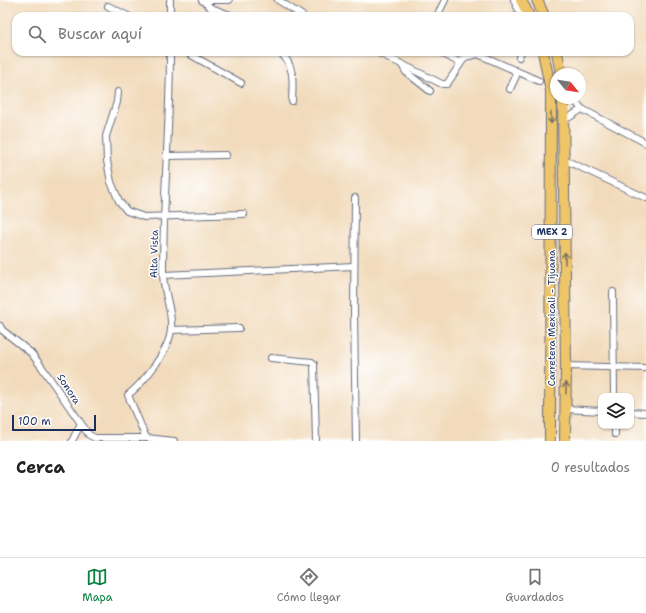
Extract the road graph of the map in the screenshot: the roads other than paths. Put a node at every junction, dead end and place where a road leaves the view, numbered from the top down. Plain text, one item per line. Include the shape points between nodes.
1 (170, 0) edge
2 (202, 0) edge
3 (229, 0) edge
4 (278, 0) edge
5 (445, 0) edge
6 (514, 0) edge
7 (521, 0) edge
8 (537, 0) edge
9 (108, 6) dead end
10 (120, 12) edge
11 (170, 12) edge
12 (222, 12) edge
13 (298, 12) edge
14 (438, 12) edge
15 (519, 12) edge
16 (527, 12) edge
17 (542, 12) edge
18 (170, 56) edge
19 (193, 56) edge
20 (283, 56) edge
21 (385, 56) edge
22 (447, 56) edge
23 (469, 56) edge
24 (482, 56) edge
25 (544, 56) edge
26 (558, 56) edge
27 (460, 63) junction
28 (401, 64) junction
29 (560, 68) edge
30 (514, 70) junction
31 (539, 81) dead end
32 (241, 83) dead end
33 (510, 89) dead end
34 (430, 91) dead end
35 (118, 92) dead end
36 (292, 101) dead end
37 (564, 104) edge
38 (577, 104) edge
39 (582, 109) junction
40 (565, 120) junction
41 (646, 136) edge
42 (639, 138) junction
43 (646, 143) edge
44 (226, 155) dead end
45 (166, 156) junction
46 (565, 160) junction
47 (355, 198) dead end
48 (646, 198) edge
49 (244, 214) dead end
50 (165, 216) junction
51 (354, 266) junction
52 (163, 275) junction
53 (614, 292) dead end
54 (0, 326) edge
55 (239, 328) dead end
56 (171, 330) junction
57 (271, 358) dead end
58 (566, 366) junction
59 (613, 367) junction
60 (646, 368) edge
61 (614, 393) edge
62 (566, 409) junction
63 (598, 411) edge
64 (634, 412) edge
65 (646, 413) edge
66 (80, 425) junction
67 (615, 429) edge
68 (615, 434) dead end
69 (146, 438) junction
70 (72, 441) edge
71 (174, 441) edge
72 (316, 441) edge
73 (356, 441) edge
74 (550, 441) edge
75 (565, 441) edge

1 - 11 street
2 - 3 street
2 - 12 street via 211,8
4 - 13 street
5 - 14 street
6 - 15 street
7 - 16 main road
8 - 17 main road
9 - 10 street
18 - 45 street, Alta Vista
19 - 32 street
20 - 36 street via 292,70
21 - 28 street
22 - 27 street
23 - 27 street
24 - 30 street
25 -> 74 main road, Carretera Mexicali - Tijuana / MEX 2 via 551,91
26 - 29 main road
27 - 28 street via 447,84
28 - 34 street via 406,72
30 - 31 street
30 - 33 street via 516,76
35 - 50 street via 106,136 111,182 127,211 144,217
37 - 40 main road, Carretera Mexicali - Tijuana / MEX 2
38 - 39 street
39 - 40 street
39 - 42 street
40 - 46 main road, Carretera Mexicali - Tijuana / MEX 2
41 - 42 street
42 - 43 street
44 - 45 street
45 - 50 street, Alta Vista
46 - 48 street
58 -> 46 main road, Carretera Mexicali - Tijuana / MEX 2
47 - 51 street
49 - 50 street
50 - 52 street, Alta Vista
51 - 52 street
51 - 73 street
52 - 56 street, Alta Vista
53 - 59 street
54 - 66 street, Sonora via 41,366
55 - 56 street
56 - 69 street, Alta Vista via 168,343 146,377 128,394
57 - 72 street via 314,364
58 - 59 street
62 -> 58 main road, Carretera Mexicali - Tijuana / MEX 2
59 - 60 street
59 - 61 street
62 - 63 street
62 - 75 main road, Carretera Mexicali - Tijuana / MEX 2
64 - 65 street
66 - 69 street, Sonora via 95,438
66 - 70 street
67 - 68 street
69 - 71 street, Sonora

